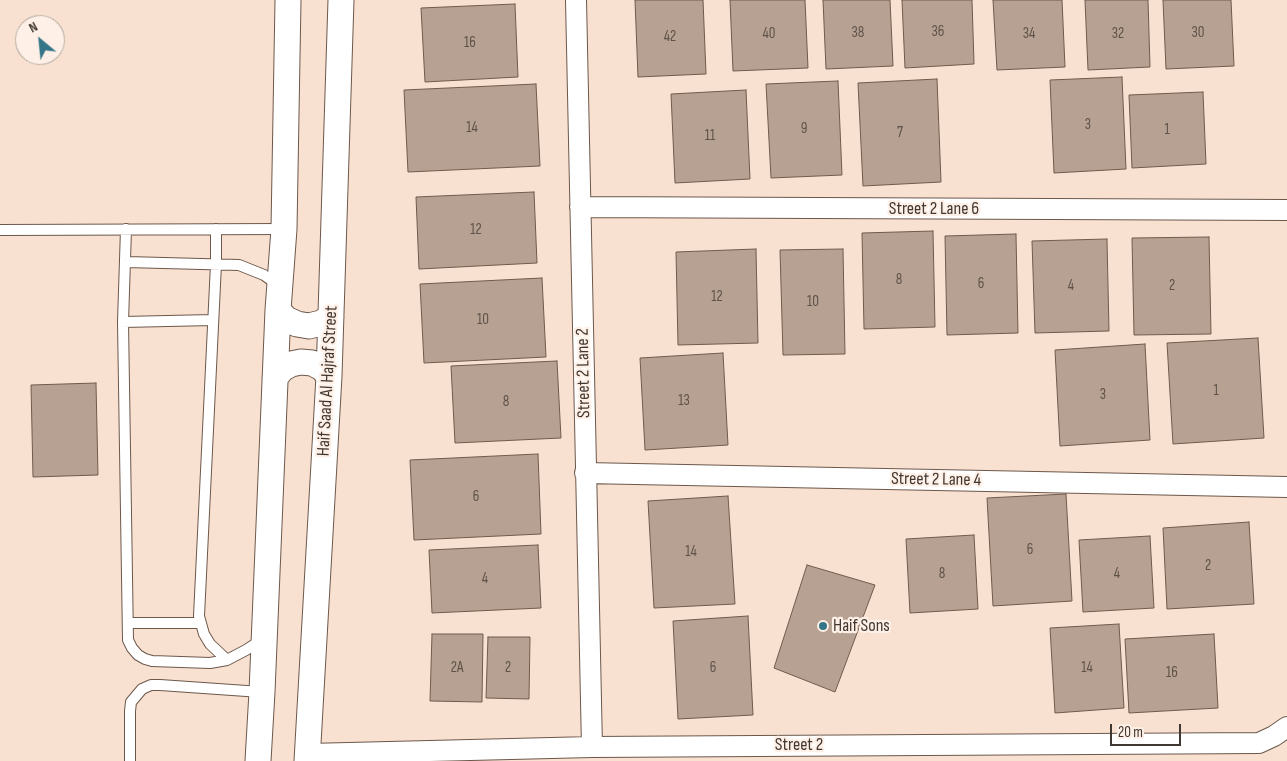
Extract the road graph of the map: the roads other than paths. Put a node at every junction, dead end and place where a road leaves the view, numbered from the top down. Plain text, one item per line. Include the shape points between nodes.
1 (288, 0) edge
2 (341, 0) edge
3 (576, 0) edge
4 (580, 207) junction
5 (1287, 210) edge
6 (126, 229) junction
7 (216, 229) junction
8 (284, 229) junction
9 (0, 230) edge
10 (126, 262) junction
11 (216, 264) junction
12 (279, 286) junction
13 (278, 310) junction
14 (331, 317) junction
15 (212, 320) junction
16 (123, 322) junction
17 (329, 376) junction
18 (275, 378) junction
19 (585, 473) junction
20 (1287, 487) edge
21 (128, 623) junction
22 (200, 623) junction
23 (264, 638) junction
24 (227, 660) junction
25 (262, 692) junction
26 (1287, 727) edge
27 (592, 747) junction
28 (307, 757) edge
29 (130, 761) edge
30 (258, 761) edge

1 - 8 street
2 - 14 street, Haif Saad Al Hajraf Street
3 - 4 street, Street 2 Lane 2
4 - 5 street, Street 2 Lane 6
4 - 19 street, Street 2 Lane 2
6 - 7 lane
6 - 9 lane
6 - 10 lane
7 - 8 lane
7 - 11 lane
8 - 12 street
10 - 11 lane
10 - 16 lane
11 - 12 lane via 252,269
11 - 15 lane
12 - 13 street
13 - 14 street via 286,319 309,326 321,324
13 - 18 street
14 - 17 street, Haif Saad Al Hajraf Street
15 - 16 lane
15 - 22 lane
16 - 21 lane
17 - 18 street via 322,368 301,362 282,369
17 - 28 street, Haif Saad Al Hajraf Street
18 - 23 street
19 - 20 street, Street 2 Lane 4
19 - 27 street, Street 2 Lane 2
21 - 22 lane
21 - 24 lane via 128,640 138,655 145,659 210,663
22 - 24 lane via 210,644
23 - 24 lane
23 - 25 street
25 - 29 lane via 160,685 142,689 131,702
25 - 30 street
26 - 27 street, Street 2 via 1259,743
27 - 28 street, Street 2

